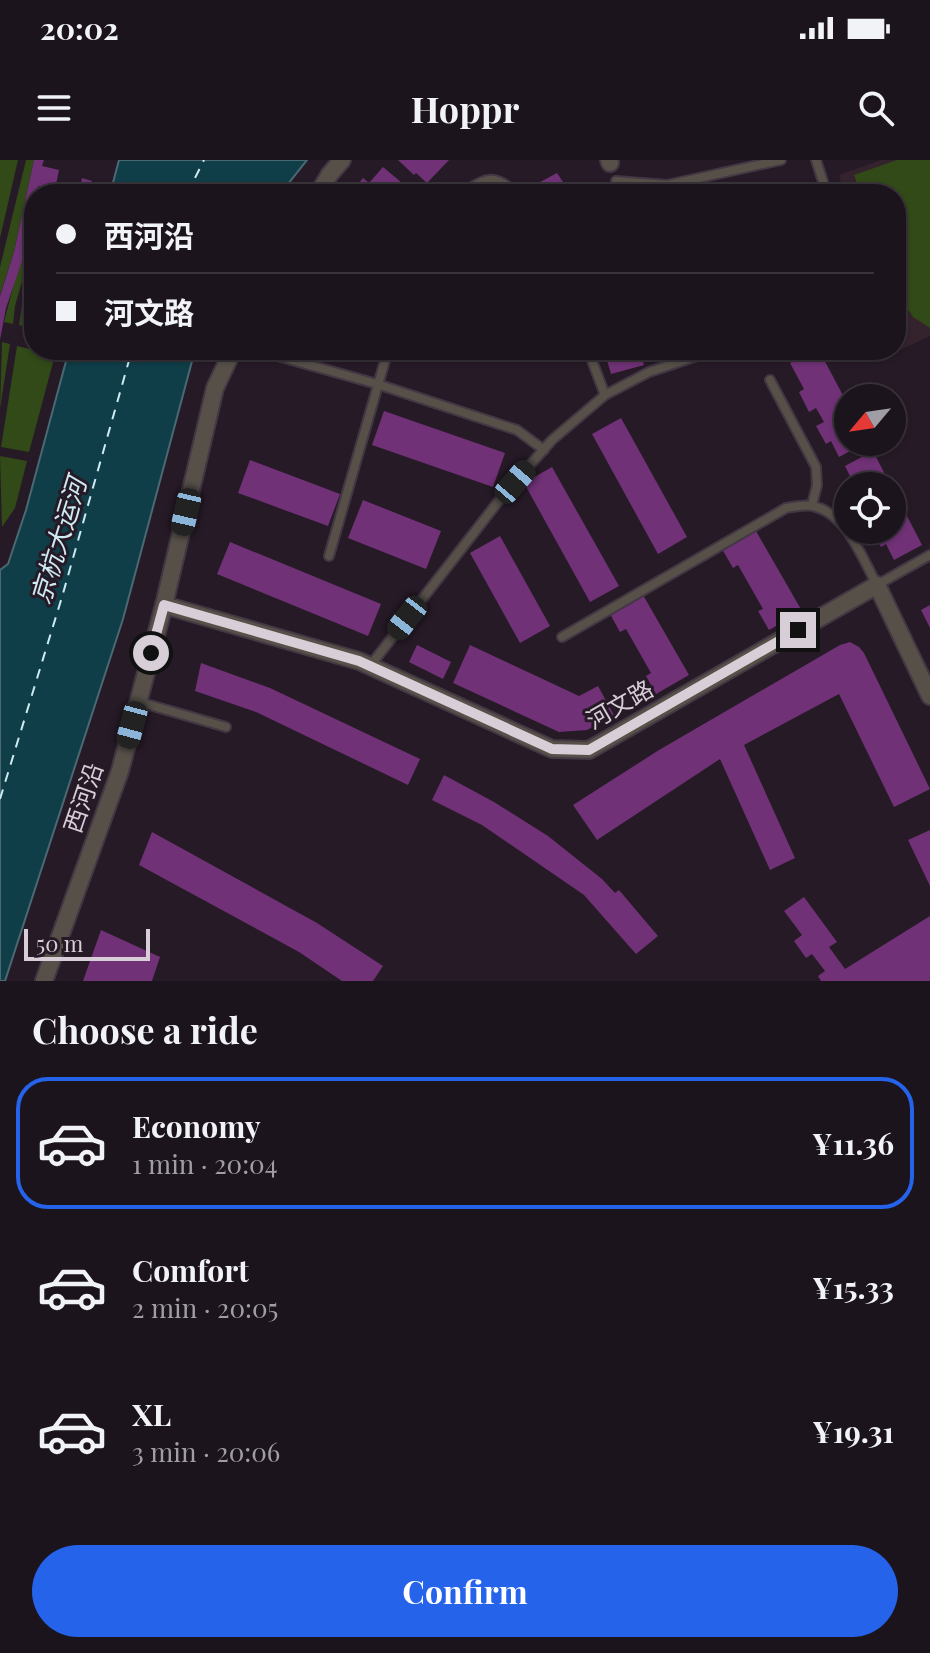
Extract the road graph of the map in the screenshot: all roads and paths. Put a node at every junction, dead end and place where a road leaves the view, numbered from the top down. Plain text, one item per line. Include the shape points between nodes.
1 (342, 160) edge
2 (781, 160) edge
3 (816, 160) edge
4 (616, 181) dead end
5 (324, 184) edge
6 (476, 184) edge
7 (506, 184) edge
8 (634, 184) edge
9 (683, 184) edge
10 (824, 184) edge
11 (228, 360) edge
12 (292, 360) edge
13 (385, 360) edge
14 (592, 360) edge
15 (683, 360) edge
16 (770, 380) dead end
17 (377, 384) junction
18 (605, 395) junction
19 (544, 450) junction
20 (812, 505) junction
21 (930, 555) edge
22 (329, 556) dead end
23 (877, 585) junction
24 (164, 605) junction
25 (562, 637) dead end
26 (369, 666) junction
27 (930, 696) edge
28 (138, 702) junction
29 (226, 727) dead end
30 (44, 981) edge

1 - 5 street
2 - 9 lane
3 - 10 lane
4 - 8 lane
6 - 7 lane via 484,179
11 - 24 street, 西河沿 via 215,388
12 - 17 lane
13 - 17 lane
14 - 18 lane
15 - 18 lane
16 - 20 lane via 816,467
17 - 19 lane via 517,430
17 - 22 lane
18 - 19 lane
19 - 26 lane
20 - 23 lane via 848,532
20 - 25 lane via 786,508
21 - 23 lane
23 - 26 street, 河文路 via 589,750 552,749
23 - 27 street
24 - 26 street, 河文路
24 - 28 street, 西河沿
28 - 29 lane
28 - 30 street, 西河沿 via 120,771

